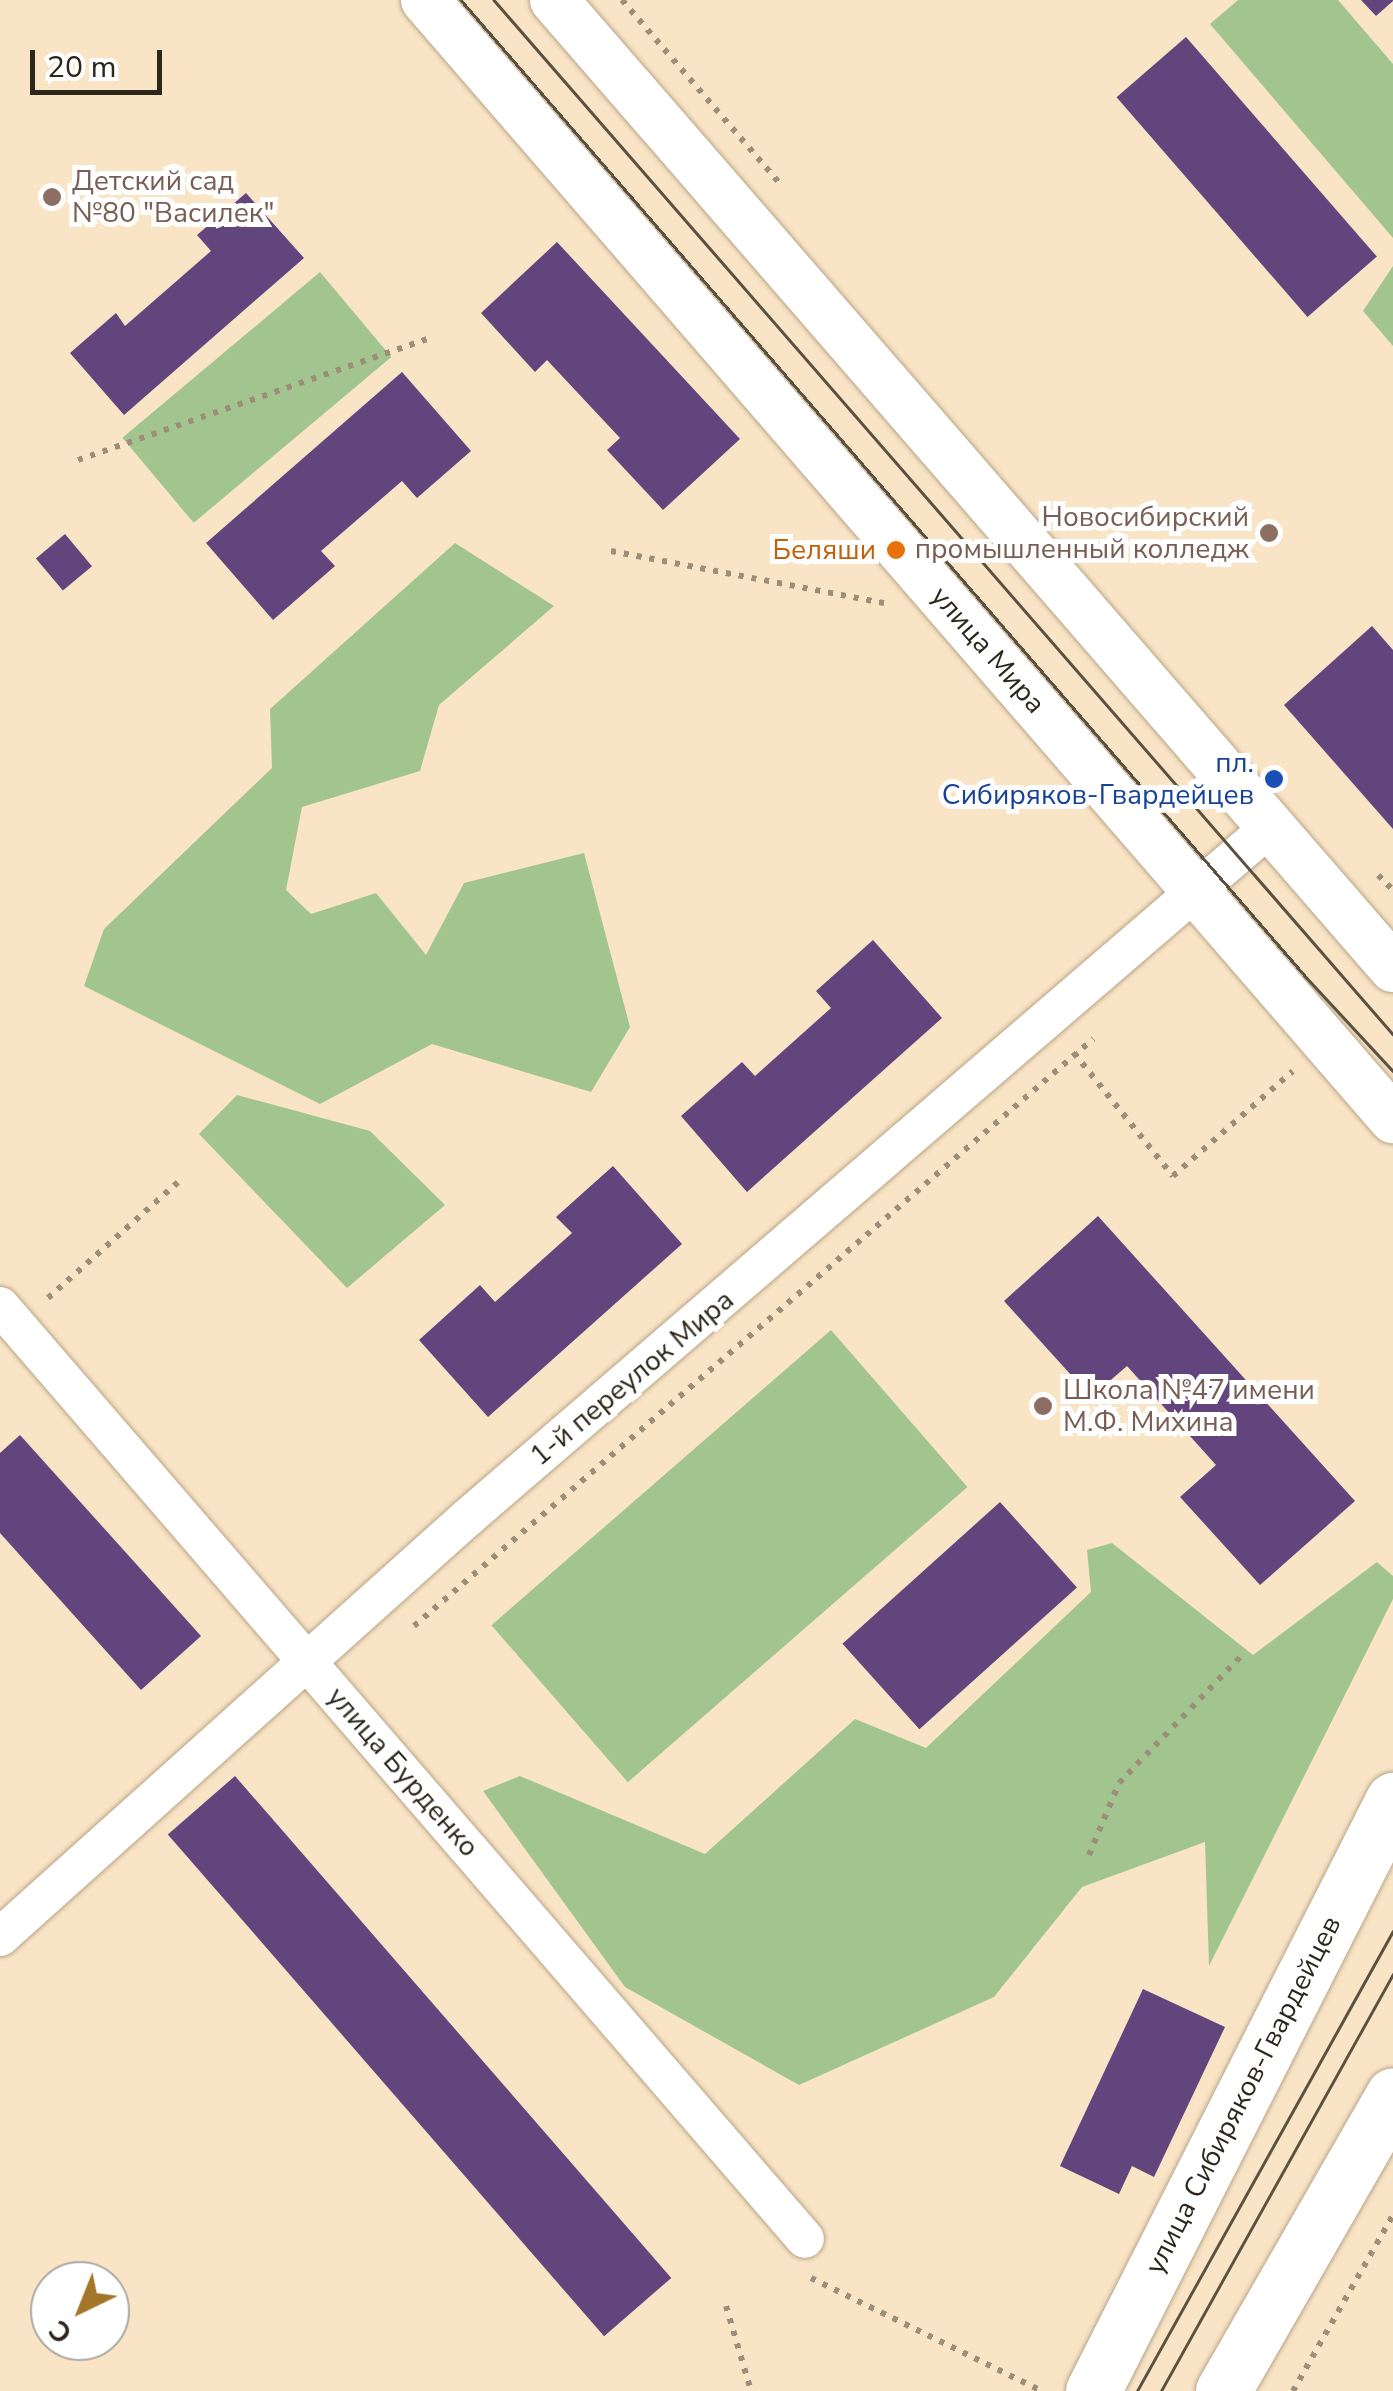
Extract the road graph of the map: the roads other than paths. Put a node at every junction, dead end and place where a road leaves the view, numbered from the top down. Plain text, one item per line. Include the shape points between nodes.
1 (425, 0) edge
2 (554, 0) edge
3 (1270, 826) junction
4 (1196, 890) junction
5 (1393, 968) edge
6 (1393, 1120) edge
7 (8, 1316) edge
8 (309, 1663) junction
9 (1393, 1800) edge
10 (0, 1937) edge
11 (1393, 2095) edge
12 (800, 2255) road end
13 (1092, 2391) edge
14 (1222, 2391) edge

1 - 4 street, улица Мира
2 - 3 street
3 - 4 street, 1-й переулок Мира
3 - 5 street
4 - 6 street, улица Мира
4 - 8 street, 1-й переулок Мира
7 - 8 street, улица Бурденко
8 - 10 street, 1-й переулок Мира
8 - 12 street, улица Бурденко
9 - 13 main road, улица Сибиряков-Гвардейцев
11 - 14 main road

